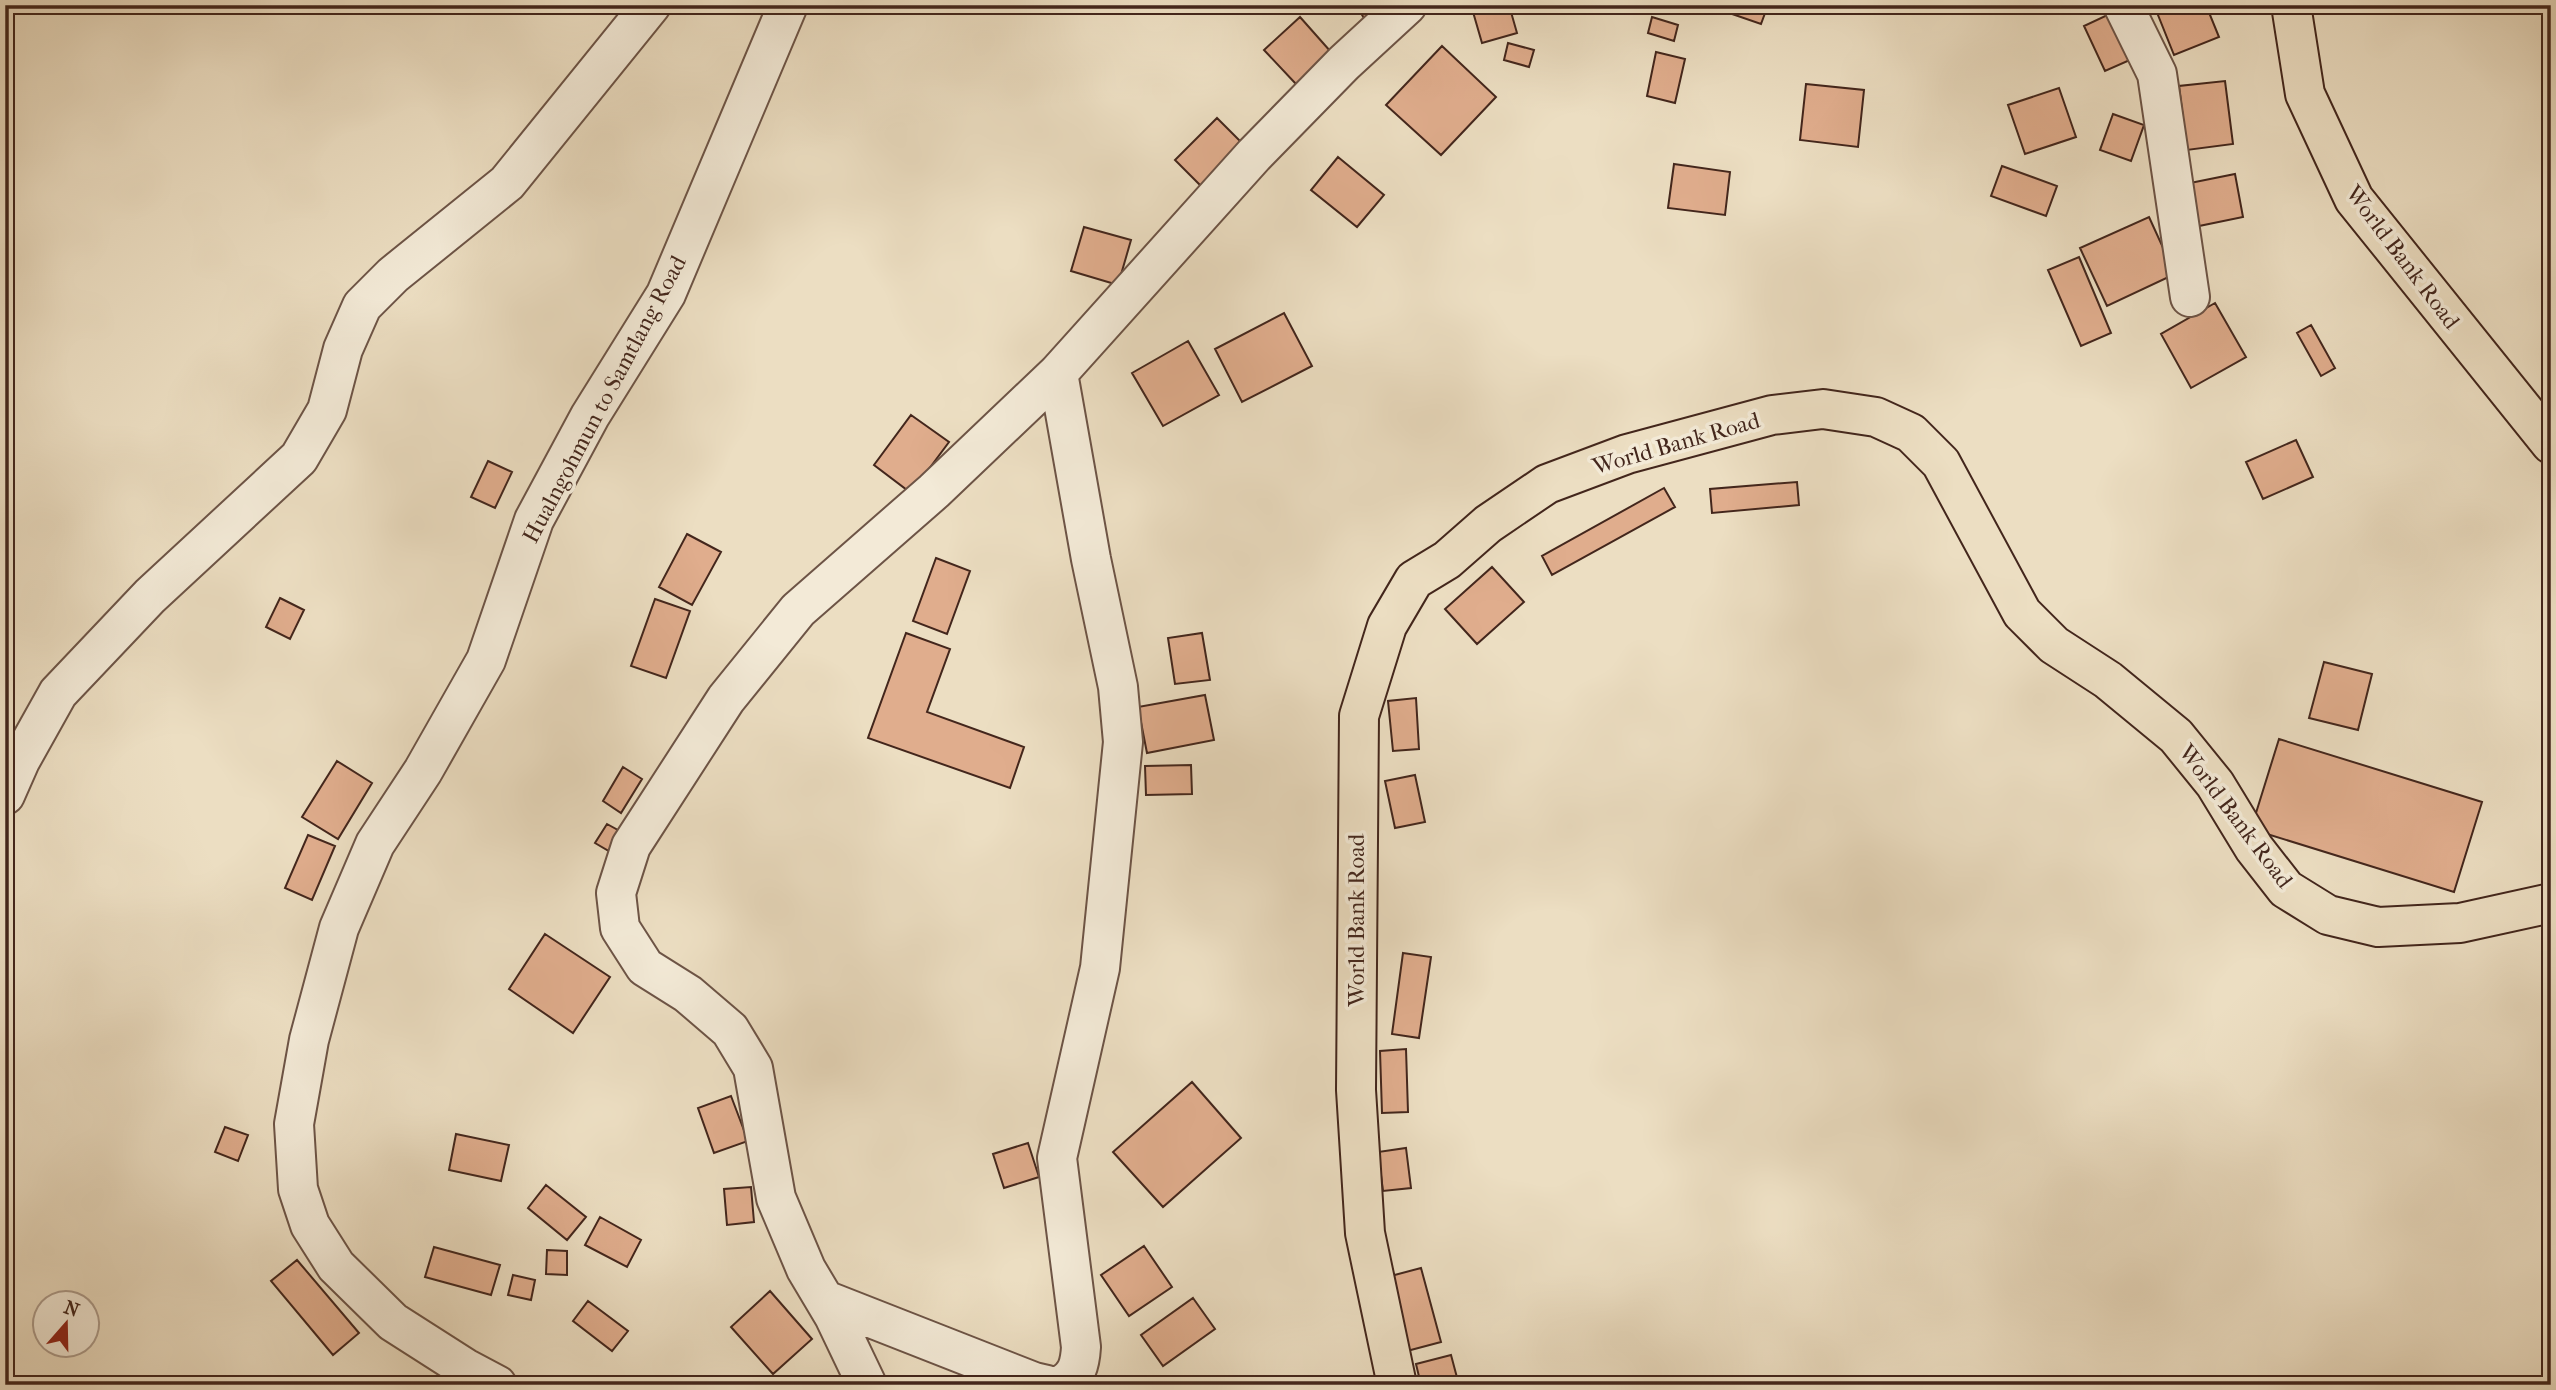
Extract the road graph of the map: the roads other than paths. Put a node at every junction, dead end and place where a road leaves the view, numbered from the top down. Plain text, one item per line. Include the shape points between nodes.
1 (651, 5) edge
2 (788, 5) edge
3 (1407, 5) edge
4 (2123, 5) edge
5 (2291, 5) edge
6 (2190, 298) dead end
7 (1058, 373) junction
8 (2551, 444) edge
9 (5, 795) edge
10 (2551, 903) edge
11 (825, 1300) junction
12 (497, 1385) edge
13 (867, 1385) edge
14 (1047, 1385) edge
15 (1061, 1385) edge
16 (1397, 1385) edge

1 - 9 street via 507,183 393,275 362,306 343,349 327,410 299,458 150,596 58,693
2 - 12 street, Hualngohmun to Samtlang Road via 666,294 590,416 534,520 486,660 375,844 339,928 309,1040 294,1124 298,1189 310,1225 336,1266 393,1322
3 - 7 street via 1254,155
4 - 6 street via 2157,74
5 - 8 main road, World Bank Road via 2305,93 2354,199
7 - 11 street via 799,610 726,699 657,804 631,846 616,893 620,928 645,967 688,994 730,1030 753,1068 776,1198 806,1269
7 - 15 street via 1118,687 1123,742 1100,968 1057,1158 1081,1347 1072,1379
10 - 16 main road, World Bank Road via 2460,923 2378,926 2328,915 2286,889 2254,848 2215,784 2176,736 2108,680 2054,645 2022,613 1941,463 1911,433 1876,417 1823,409 1772,415 1627,454 1547,484 1488,524 1447,561 1414,580 1387,626 1359,716 1356,1090 1365,1233
11 - 13 street
11 - 14 street

